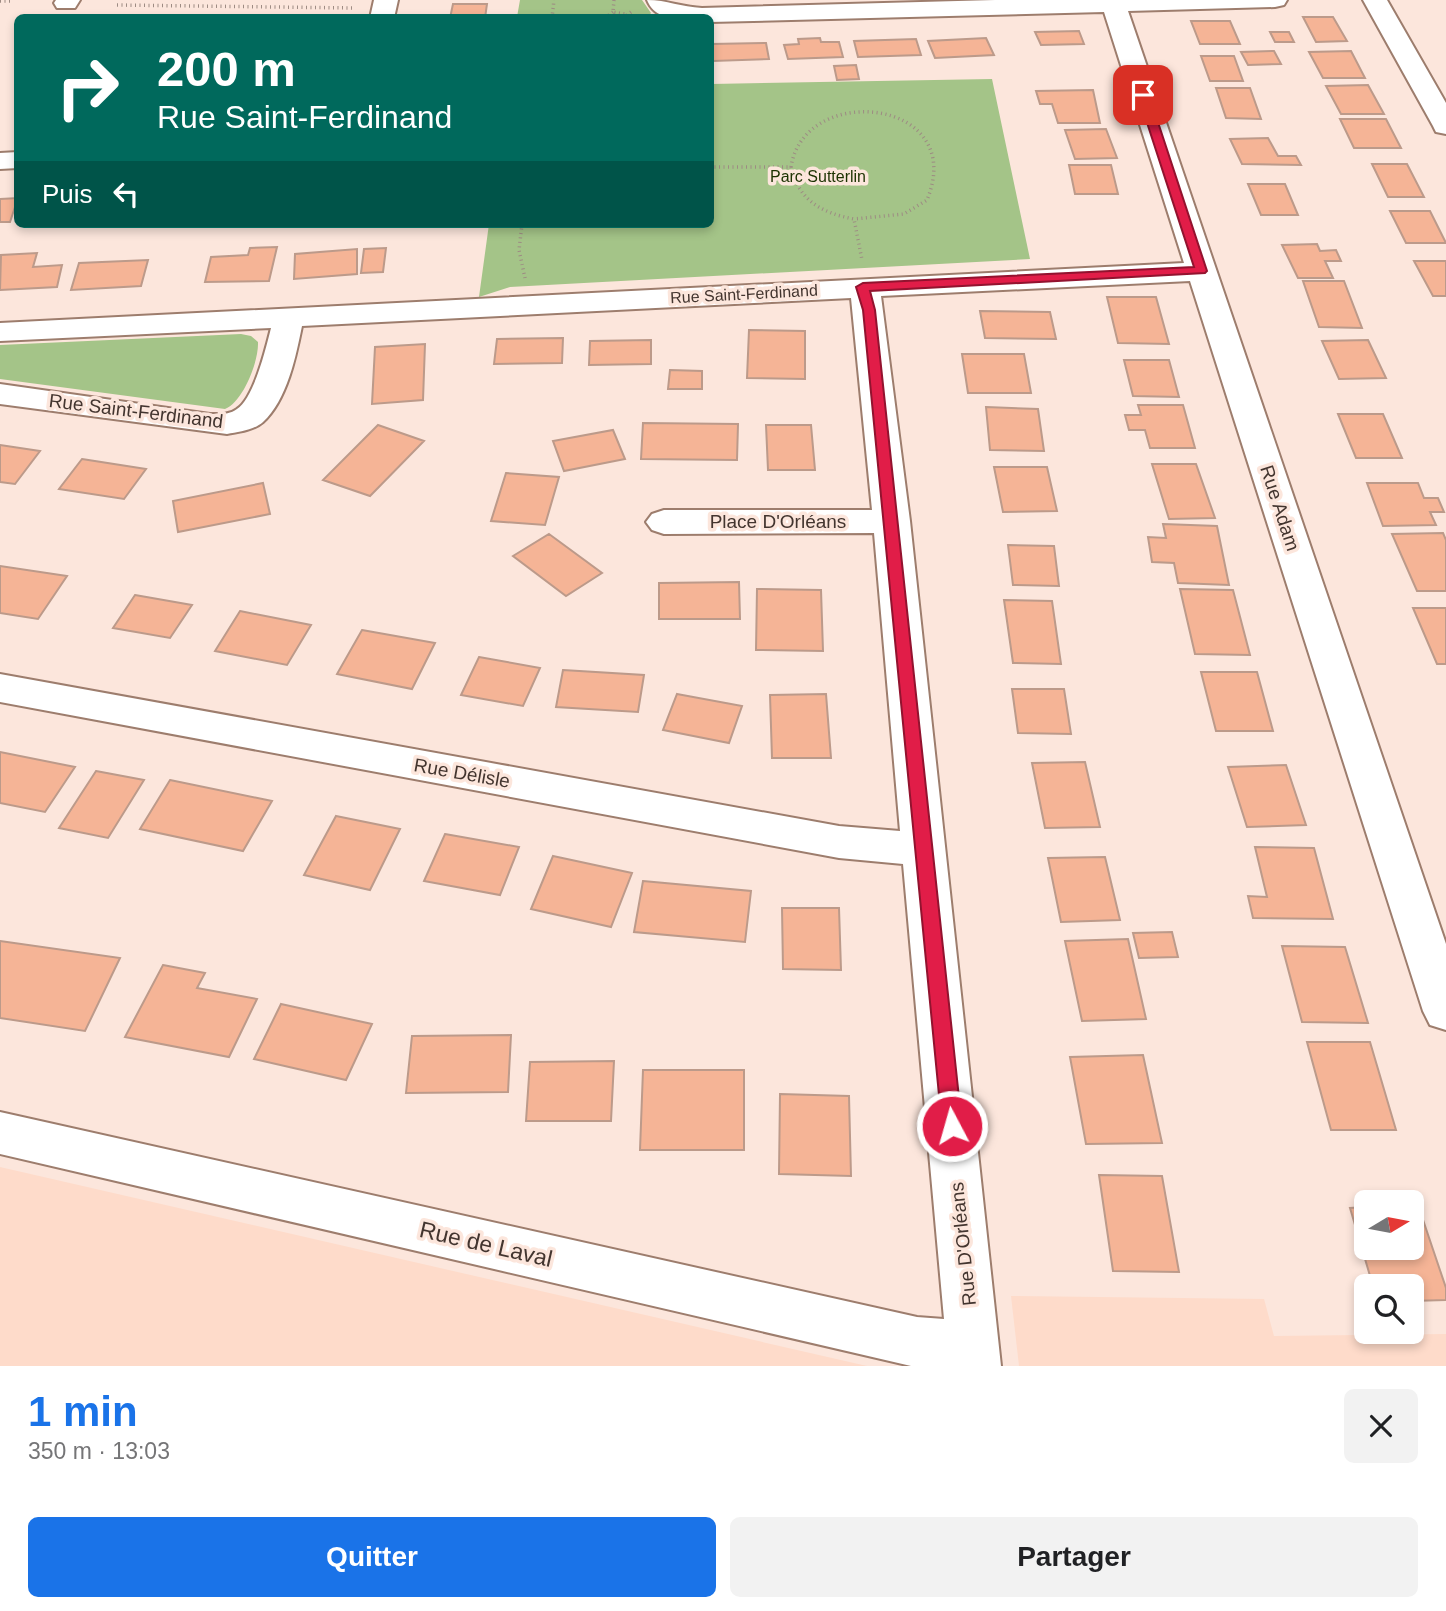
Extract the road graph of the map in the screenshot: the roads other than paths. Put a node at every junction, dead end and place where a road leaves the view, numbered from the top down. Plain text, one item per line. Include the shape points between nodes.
1 (659, 0) edge
2 (1275, 0) edge
3 (1375, 0) edge
4 (1114, 5) junction
5 (692, 14) edge
6 (714, 15) edge
7 (1446, 126) edge
8 (1201, 271) junction
9 (863, 287) junction
10 (288, 319) junction
11 (0, 332) edge
12 (0, 394) edge
13 (892, 521) junction
14 (664, 522) dead end
15 (0, 688) edge
16 (925, 849) junction
17 (1446, 1011) edge
18 (0, 1133) edge
19 (974, 1357) edge

1 - 5 street via 671,12
2 - 4 street
3 - 7 street
4 - 6 street
4 - 8 street, Rue Adam
8 - 9 street, Rue Saint-Ferdinand
8 - 17 street, Rue Adam
9 - 10 street, Rue Saint-Ferdinand
9 - 13 street, Rue D'Orléans
10 - 11 street, Rue Saint-Ferdinand
10 - 12 street, Rue Saint-Ferdinand via 258,407 242,421 211,424
13 - 14 street, Place D'Orléans
13 - 16 street, Rue D'Orléans
15 - 16 street, Rue Délisle via 849,844
16 - 19 street, Rue D'Orléans
18 - 19 street, Rue de Laval

